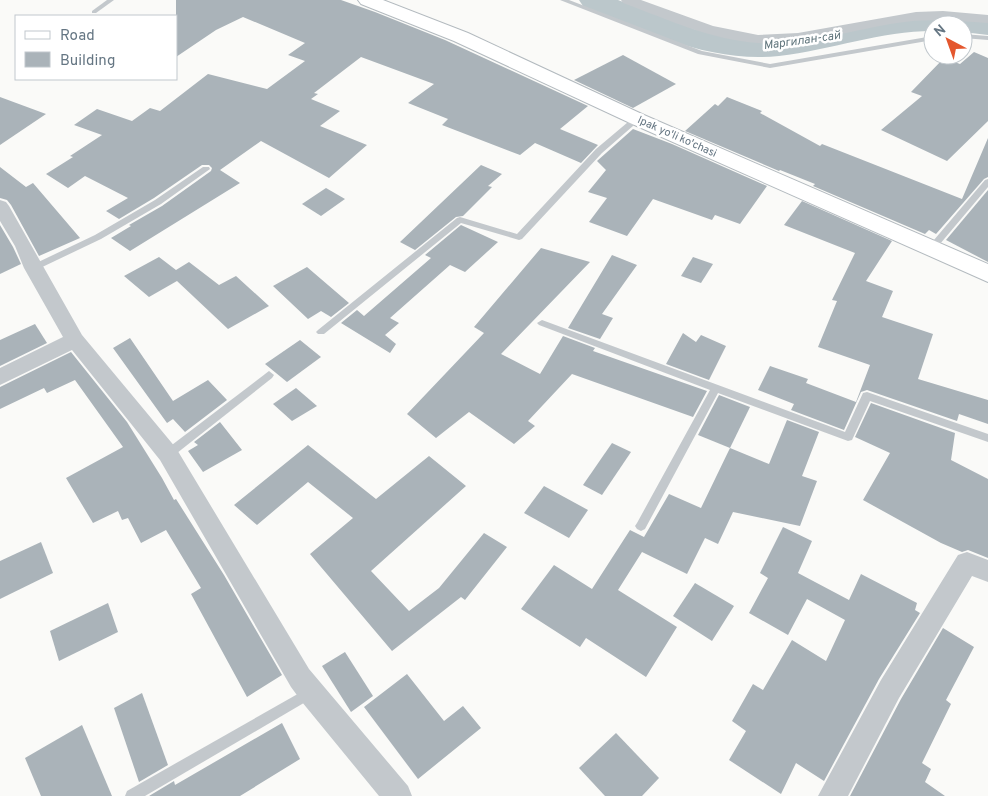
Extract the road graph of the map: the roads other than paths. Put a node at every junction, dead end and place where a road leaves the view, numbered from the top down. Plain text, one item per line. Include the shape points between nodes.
1 (111, 0) edge
2 (367, 0) edge
3 (563, 0) edge
4 (628, 0) edge
5 (94, 12) dead end
6 (988, 19) edge
7 (973, 37) edge
8 (988, 38) edge
9 (923, 40) edge
10 (637, 120) junction
11 (206, 169) dead end
12 (988, 182) edge
13 (0, 206) edge
14 (931, 249) junction
15 (33, 268) junction
16 (988, 274) edge
17 (542, 323) dead end
18 (321, 332) dead end
19 (75, 340) junction
20 (269, 375) dead end
21 (0, 377) edge
22 (716, 388) junction
23 (988, 438) edge
24 (168, 454) junction
25 (641, 526) dead end
26 (988, 571) edge
27 (311, 692) junction
28 (132, 796) edge
29 (398, 796) edge
30 (832, 796) edge

1 - 5 lane
2 - 10 main road, Ipak yo'li ko'chasi via 461,37
3 - 9 lane via 700,53 770,66
4 - 6 street via 726,35 760,39 802,37 915,16
7 - 8 lane
10 - 14 main road, Ipak yo'li ko'chasi
10 - 18 lane via 599,151 519,237 460,220
11 - 15 lane via 98,237
12 - 14 lane
13 - 15 street
14 - 16 main road, Ipak yo'li ko'chasi
15 - 19 street
17 - 22 lane
19 - 21 street
19 - 24 street
20 - 24 lane
22 - 23 lane via 848,437 867,396
22 - 25 lane
24 - 27 street
26 - 30 street via 966,563 890,690
27 - 28 lane
27 - 29 street

